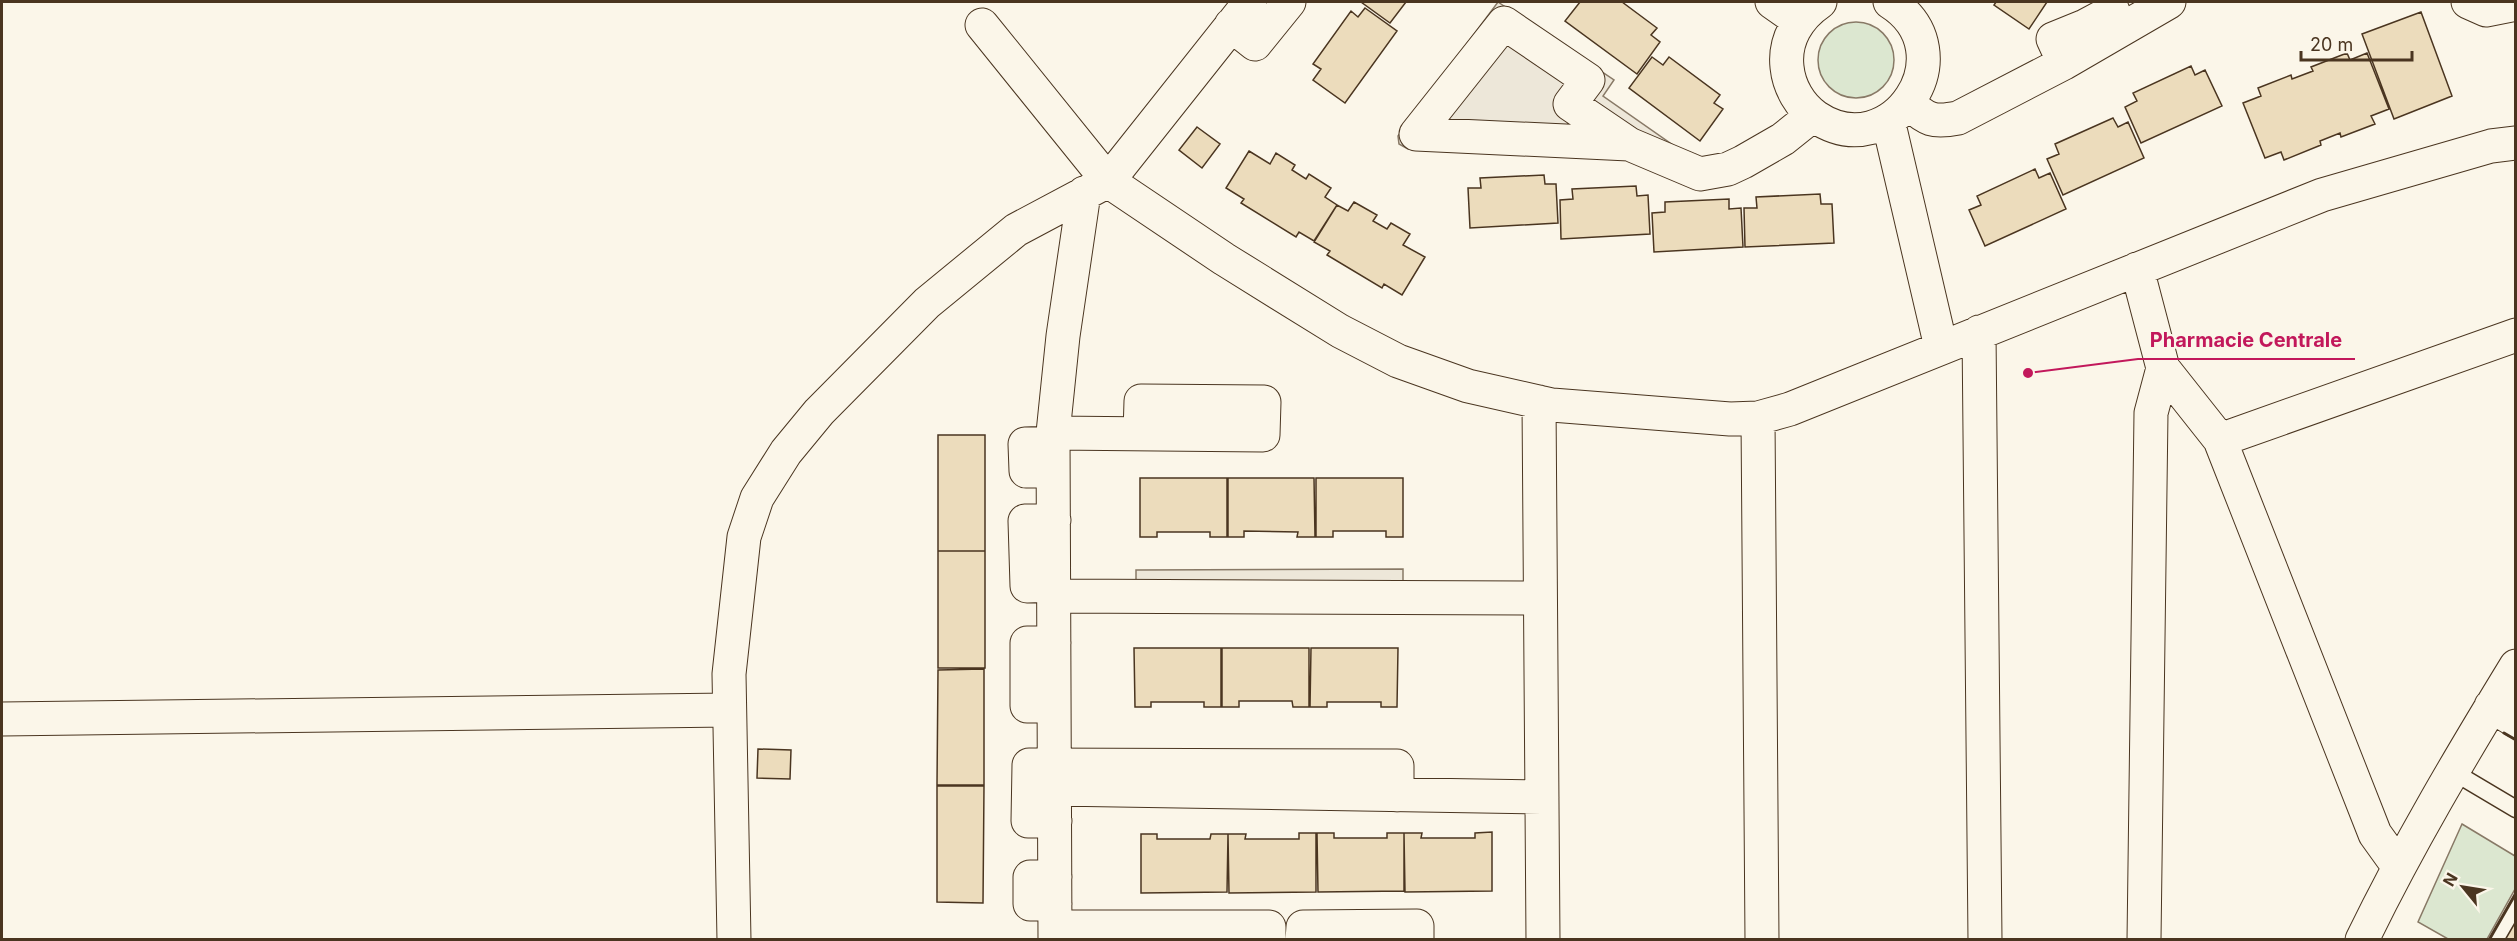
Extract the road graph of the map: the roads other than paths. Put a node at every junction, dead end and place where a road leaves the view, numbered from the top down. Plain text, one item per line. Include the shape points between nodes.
1 (1289, 2) edge
2 (1772, 2) edge
3 (2127, 2) edge
4 (2169, 2) edge
5 (2468, 2) edge
6 (1896, 3) edge
7 (2510, 7) edge
8 (1809, 11) edge
9 (1240, 13) edge
10 (982, 25) dead end
11 (2064, 63) junction
12 (1898, 112) junction
13 (1813, 115) junction
14 (2516, 143) edge
15 (1629, 144) junction
16 (1096, 187) junction
17 (2137, 269) junction
18 (1979, 332) junction
19 (2516, 335) edge
20 (1941, 347) junction
21 (2163, 368) junction
22 (1539, 402) junction
23 (1758, 418) junction
24 (1140, 434) dead end
25 (2220, 440) junction
26 (1053, 449) junction
27 (1054, 590) junction
28 (1540, 598) junction
29 (2516, 666) edge
30 (729, 710) junction
31 (2503, 714) edge
32 (2, 719) edge
33 (2452, 771) junction
34 (1055, 776) junction
35 (1542, 797) junction
36 (2516, 809) edge
37 (2398, 867) junction
38 (1055, 912) edge
39 (734, 939) edge
40 (1269, 939) edge
41 (1302, 939) edge
42 (1417, 939) edge
43 (1543, 939) edge
44 (1762, 939) edge
45 (1985, 939) edge
46 (2144, 939) edge
47 (2362, 939) edge

1 - 9 street via 1255,44
2 - 8 street
3 - 11 street via 2053,39
4 - 11 street
5 - 7 street via 2486,10
6 - 12 street via 1916,28 1924,57 1914,95
8 - 13 street via 1790,38 1787,66 1795,93
9 - 16 street
10 - 16 street
11 - 12 street via 1958,118 1940,122
12 - 13 street via 1869,127 1849,129
12 - 20 street
13 - 15 street via 1743,162 1700,174
14 - 17 street via 2491,146 2322,195
15 - 15 street via 1570,104 1588,80 1504,22 1416,134
16 - 22 street via 1398,361 1468,386
16 - 26 street via 1063,336
16 - 30 street via 1016,230 927,303 827,403 786,453 757,498 744,537 729,674
17 - 18 street
17 - 21 street
18 - 20 street
18 - 45 street
19 - 25 street
20 - 23 street
21 - 25 street
21 - 46 street via 2151,413
22 - 23 street via 1730,419
22 - 28 street
23 - 44 street
24 - 26 street
25 - 37 street via 2375,834
26 - 27 street via 1054,520 1025,520 1027,586
27 - 28 street via 1145,597 1145,577 1395,577 1395,597
27 - 34 street via 1054,643 1027,643 1027,706 1054,706
28 - 35 street
29 - 31 street
30 - 32 street
30 - 39 street
31 - 33 street
33 - 36 lane
33 - 37 street
34 - 35 street via 1397,766 1397,795
34 - 38 street via 1029,765 1028,821 1055,822
35 - 43 street
37 - 47 street
38 - 40 street via 1269,927
41 - 42 street via 1303,927 1417,926

